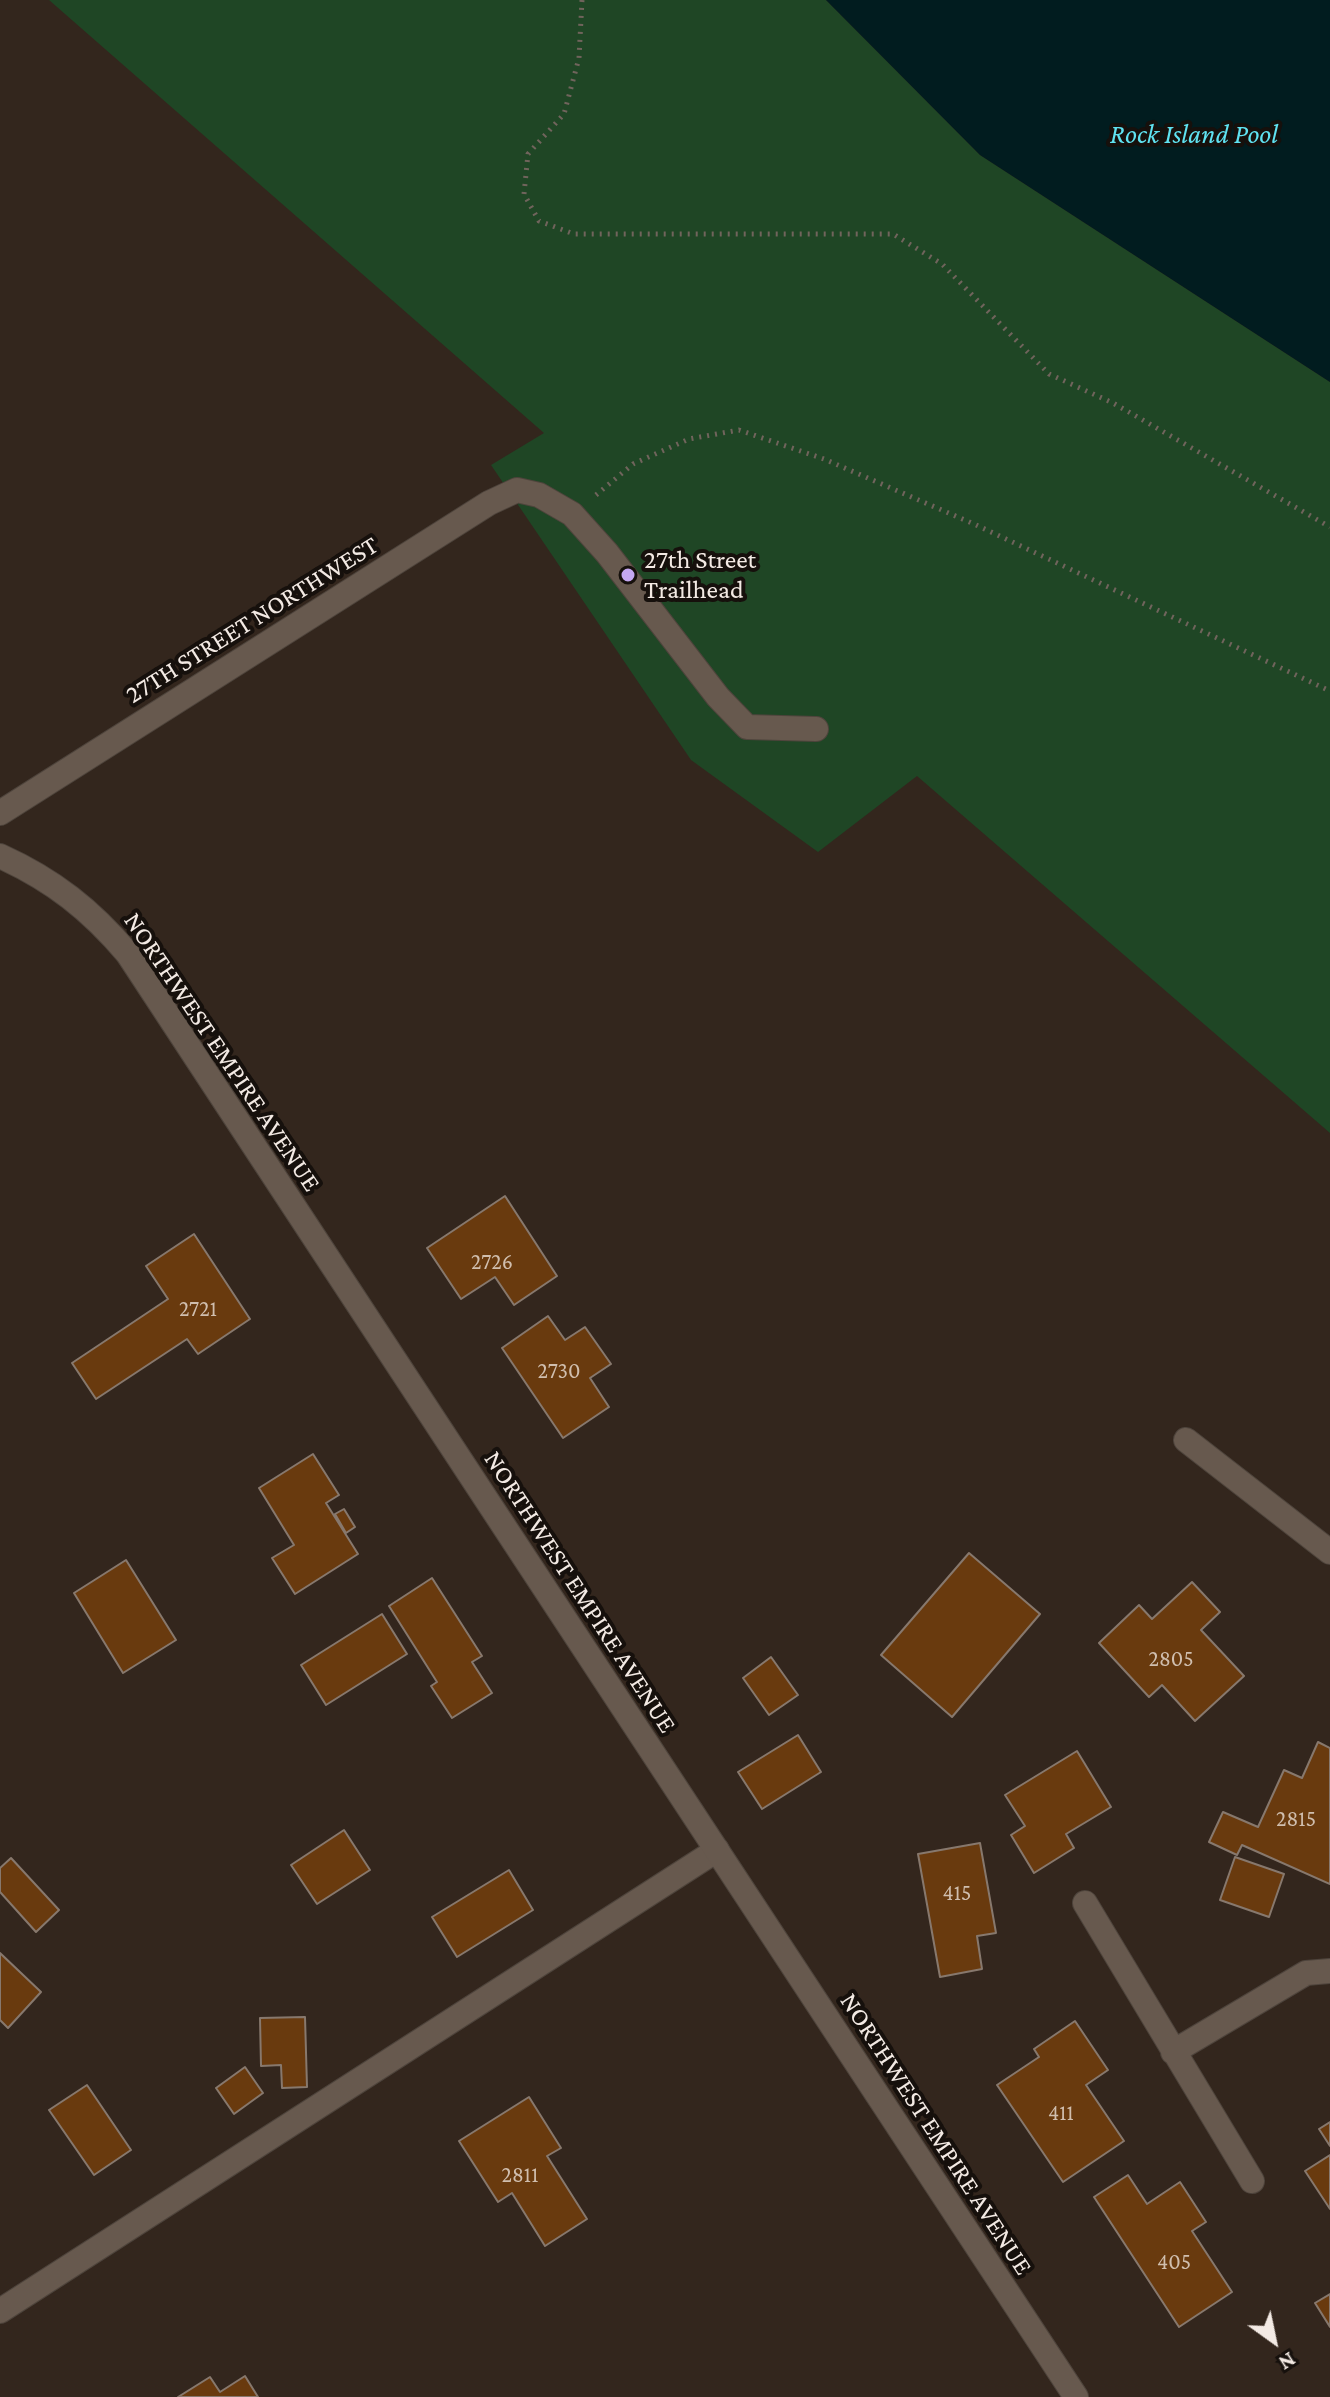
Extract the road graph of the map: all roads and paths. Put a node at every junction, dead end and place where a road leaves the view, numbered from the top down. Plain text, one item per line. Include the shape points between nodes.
1 (582, 0) edge
2 (572, 514) junction
3 (1330, 527) edge
4 (1330, 691) edge
5 (816, 729) dead end
6 (0, 813) edge
7 (0, 856) edge
8 (1186, 1440) dead end
9 (1330, 1552) edge
10 (717, 1850) junction
11 (1085, 1903) dead end
12 (1330, 1971) edge
13 (1173, 2052) junction
14 (1252, 2181) dead end
15 (0, 2311) edge
16 (1076, 2397) edge

1 - 3 path via 579,58 564,114 528,154 524,194 539,221 574,234 893,234 942,264 1049,374 1113,403
2 - 4 path via 633,464 689,439 739,430 824,459 974,524
2 - 5 street via 747,727
2 - 6 street, 27TH STREET NORTHWEST via 539,495 517,490 489,503
7 - 10 street, NORTHWEST EMPIRE AVENUE via 75,898 128,954
8 - 9 street
10 - 15 street
10 - 16 street, NORTHWEST EMPIRE AVENUE
11 - 13 street
12 - 13 street via 1306,1973
13 - 14 street

